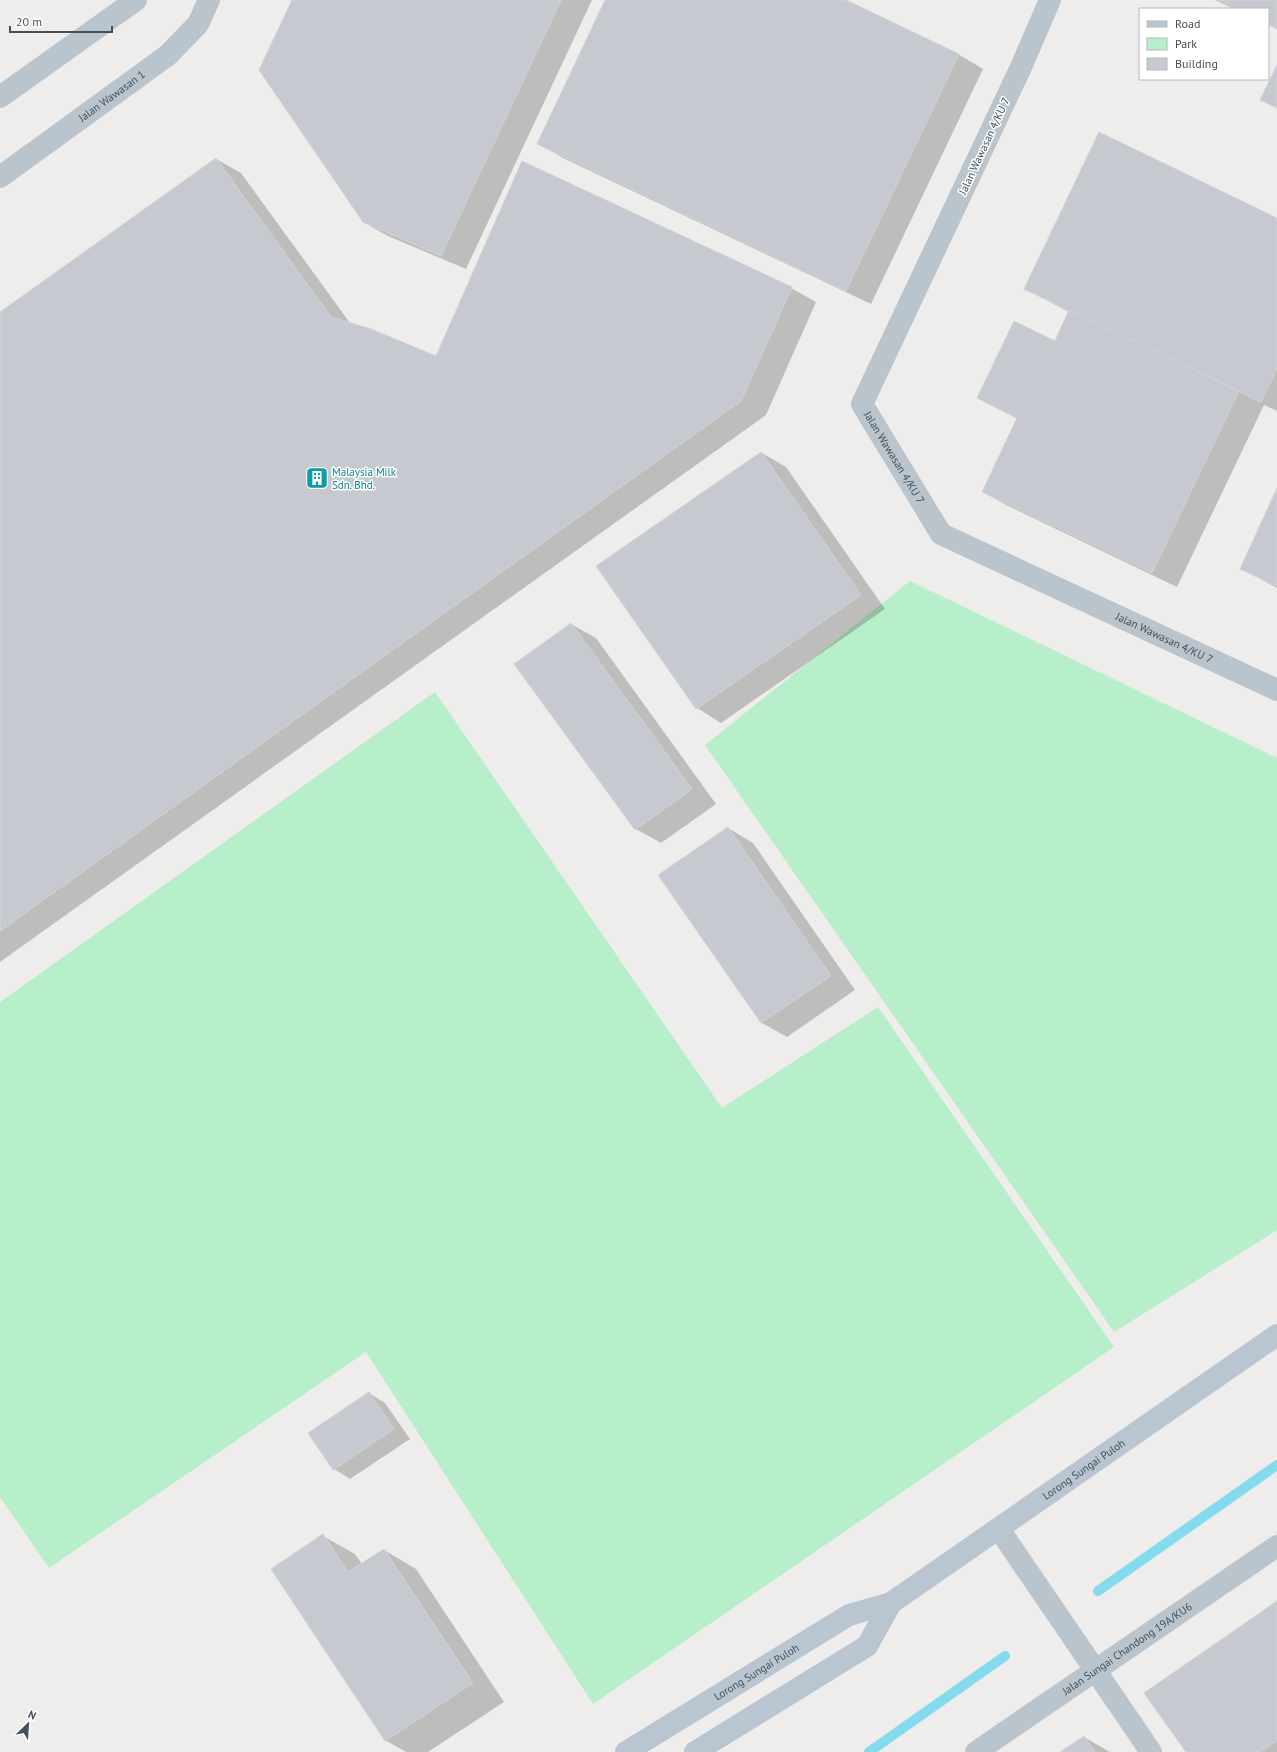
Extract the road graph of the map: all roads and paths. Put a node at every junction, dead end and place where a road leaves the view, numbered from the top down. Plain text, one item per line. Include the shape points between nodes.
1 (136, 0) edge
2 (209, 0) edge
3 (1050, 0) edge
4 (0, 97) edge
5 (0, 177) edge
6 (1277, 690) edge
7 (1277, 1335) edge
8 (999, 1529) junction
9 (1277, 1546) edge
10 (891, 1603) junction
11 (1096, 1670) junction
12 (626, 1752) edge
13 (695, 1752) edge
14 (976, 1752) edge
15 (1151, 1752) edge

1 - 4 street
2 - 5 street, Jalan Wawasan 1 via 198,24 168,55
3 - 6 street, Jalan Wawasan 4/KU 7 via 862,404 941,534
7 - 8 street, Lorong Sungai Puloh
8 - 10 street, Lorong Sungai Puloh
8 - 11 street
9 - 11 street, Jalan Sungai Chandong 19A/KU6
10 - 12 street, Lorong Sungai Puloh via 849,1616
10 - 13 street, Lorong Sungai Puloh via 868,1646
11 - 14 street, Jalan Sungai Chandong 19A/KU6
11 - 15 street

